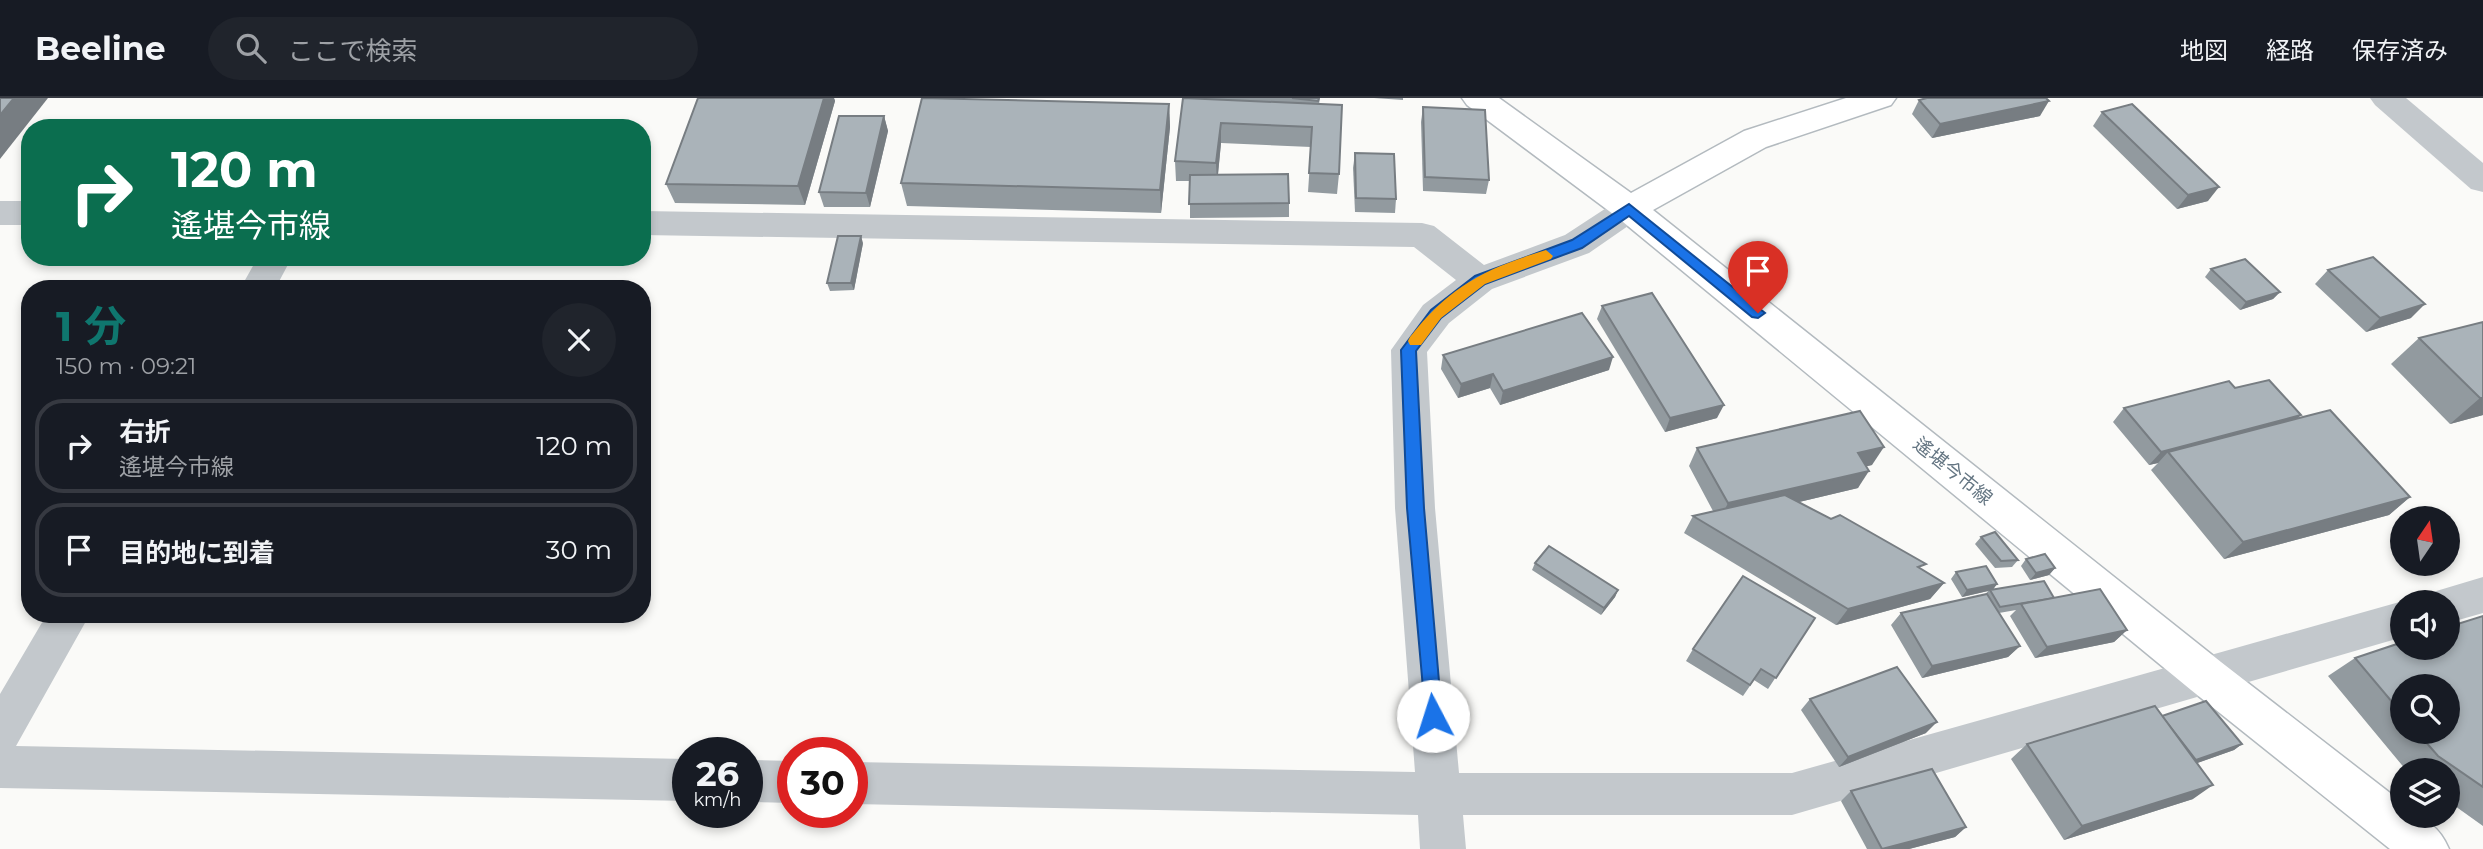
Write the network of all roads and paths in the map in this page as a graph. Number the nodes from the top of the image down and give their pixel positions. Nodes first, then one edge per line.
1 (1478, 98) edge
2 (1880, 98) edge
3 (2386, 98) edge
4 (2483, 181) edge
5 (1629, 209) junction
6 (0, 213) edge
7 (21, 213) edge
8 (651, 223) edge
9 (1480, 280) junction
10 (2483, 595) edge
11 (2460, 602) edge
12 (64, 623) edge
13 (2390, 623) edge
14 (2206, 676) junction
15 (0, 734) edge
16 (0, 767) edge
17 (672, 780) edge
18 (868, 783) edge
19 (1439, 794) junction
20 (1443, 849) edge
21 (2426, 849) edge

1 - 5 main road, 遙堪今市線
2 - 5 main road
3 - 4 street
5 - 9 street
5 - 14 main road, 遙堪今市線
6 - 7 street
8 - 9 street
9 - 19 street
10 - 11 street
12 - 15 street
13 - 14 street
14 - 19 street
14 - 21 main road, 遙堪今市線
16 - 17 street
18 - 19 street
19 - 20 street

